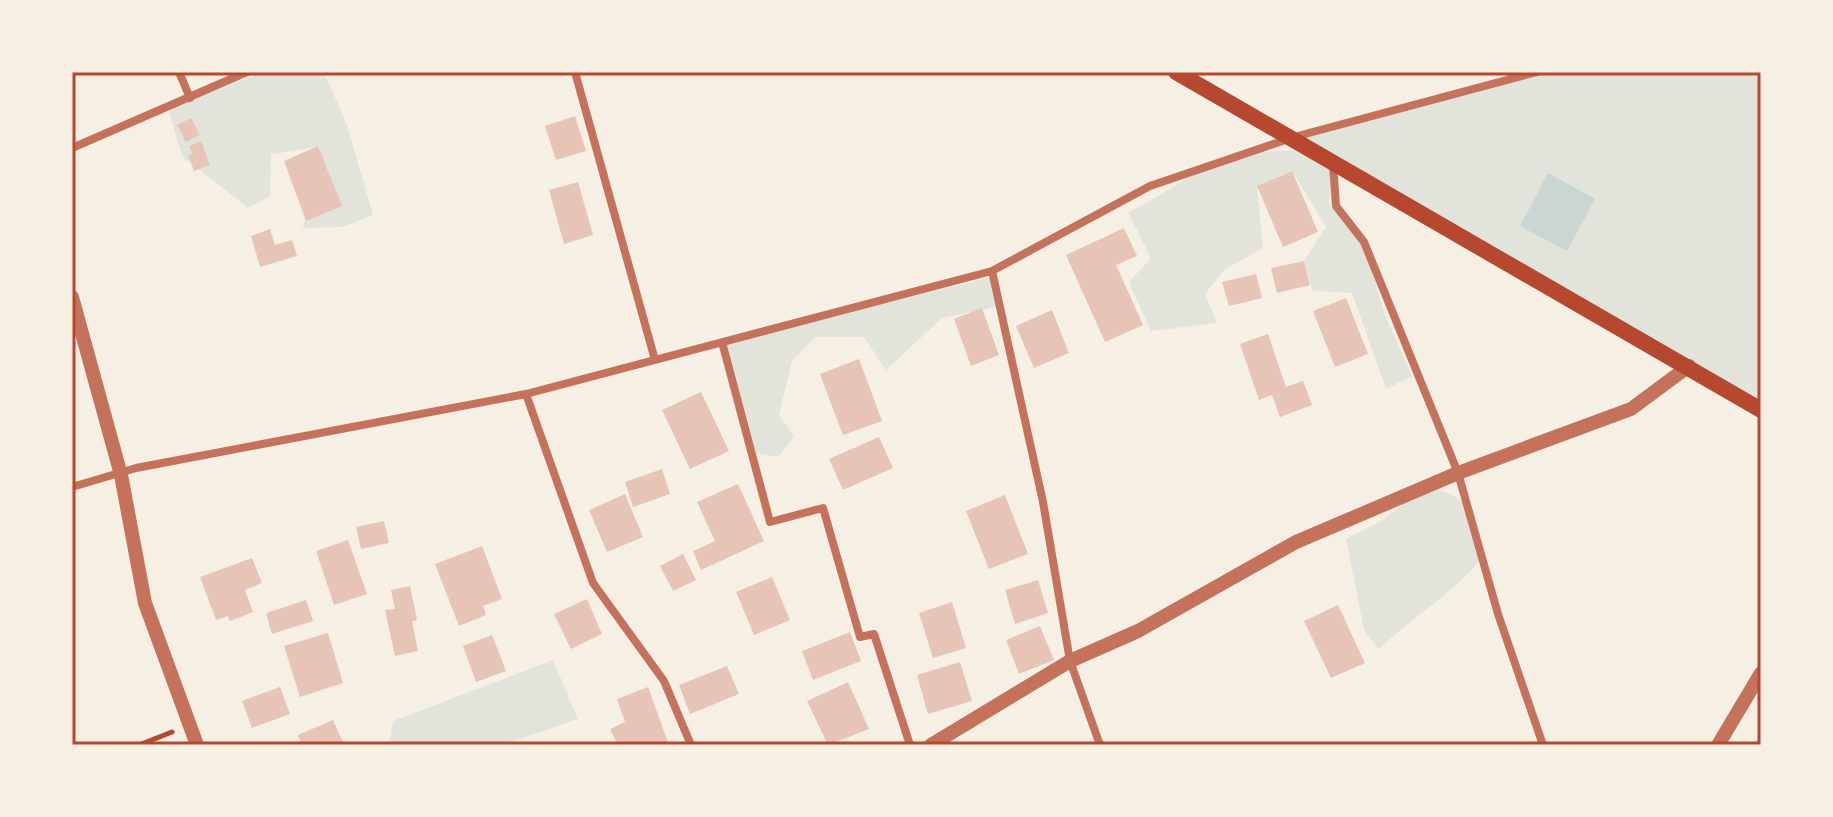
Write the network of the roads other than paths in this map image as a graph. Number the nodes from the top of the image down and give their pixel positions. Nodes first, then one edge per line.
1 (179, 72) edge
2 (247, 72) edge
3 (575, 72) edge
4 (1176, 72) edge
5 (1537, 72) edge
6 (190, 98) junction
7 (1294, 137) junction
8 (72, 148) edge
9 (1333, 164) junction
10 (992, 271) junction
11 (72, 297) edge
12 (722, 342) junction
13 (655, 360) junction
14 (1689, 366) junction
15 (526, 394) junction
16 (1761, 410) edge
17 (1458, 473) junction
18 (121, 475) junction
19 (72, 487) edge
20 (1070, 661) junction
21 (1761, 673) edge
22 (197, 745) edge
23 (691, 745) edge
24 (910, 745) edge
25 (931, 745) edge
26 (1100, 745) edge
27 (1543, 745) edge
28 (1718, 745) edge

1 - 6 street
2 - 6 street
3 - 13 street
4 - 7 main road
5 - 7 street
6 - 8 street
7 - 9 main road
7 - 10 street
9 - 14 main road
9 - 17 street
10 - 12 street
10 - 20 street
11 - 18 street
12 - 13 street
12 - 24 street
13 - 15 street
14 - 16 main road
14 - 17 street
15 - 18 street
15 - 23 street
17 - 20 street
17 - 27 street
18 - 19 street
18 - 22 street
20 - 25 street
20 - 26 street
21 - 28 street

